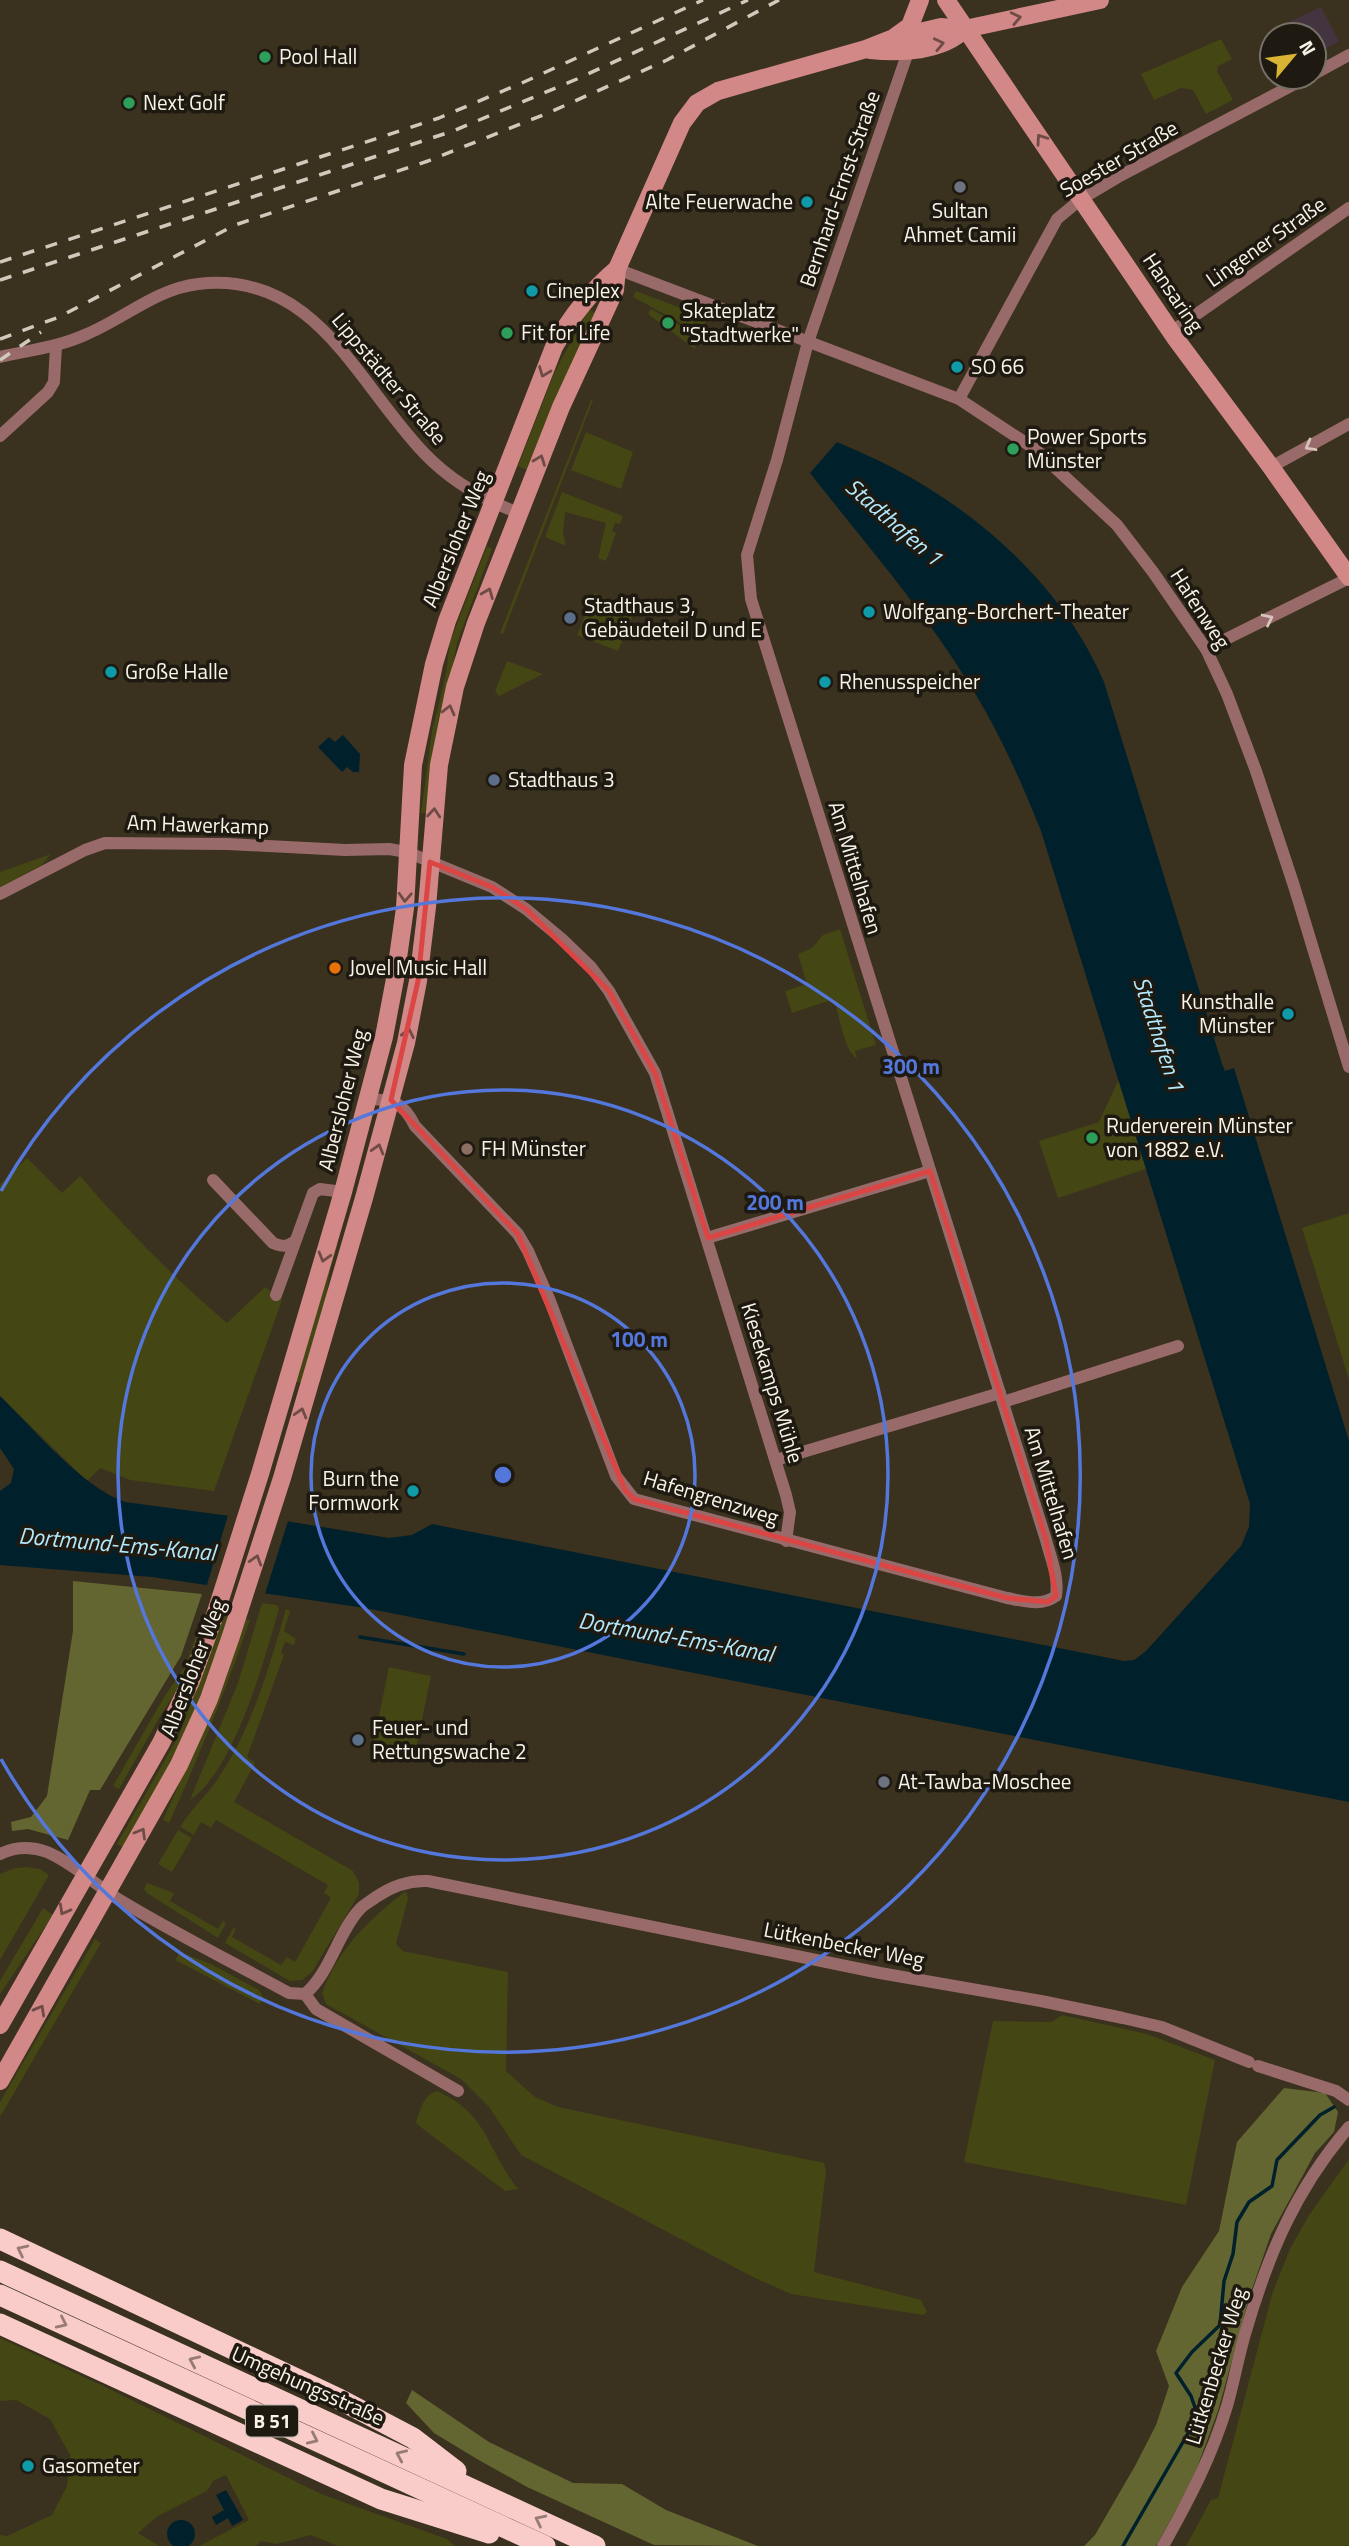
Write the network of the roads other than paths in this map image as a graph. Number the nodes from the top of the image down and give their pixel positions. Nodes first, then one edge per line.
1 (920, 0) edge
2 (946, 0) edge
3 (1100, 0) edge
4 (965, 29) junction
5 (894, 38) junction
6 (909, 49) junction
7 (866, 50) junction
8 (1349, 55) edge
9 (1328, 66) edge
10 (1281, 91) edge
11 (1081, 199) junction
12 (1349, 208) edge
13 (617, 269) junction
14 (1171, 332) junction
15 (808, 342) junction
16 (56, 346) junction
17 (0, 357) edge
18 (959, 399) junction
19 (1349, 424) edge
20 (0, 436) edge
21 (1271, 467) junction
22 (495, 504) junction
23 (519, 513) junction
24 (1349, 577) edge
25 (1206, 649) junction
26 (407, 852) junction
27 (430, 862) junction
28 (0, 894) edge
29 (1349, 1067) edge
30 (369, 1099) junction
31 (391, 1100) junction
32 (930, 1171) junction
33 (213, 1180) dead end
34 (343, 1192) junction
35 (364, 1199) junction
36 (708, 1238) junction
37 (295, 1241) junction
38 (276, 1295) dead end
39 (1178, 1346) dead end
40 (1002, 1398) junction
41 (776, 1460) junction
42 (786, 1541) junction
43 (1056, 1596) joint
44 (0, 1854) edge
45 (84, 1874) junction
46 (106, 1892) junction
47 (305, 1994) junction
48 (0, 2025) edge
49 (0, 2081) edge
50 (457, 2091) dead end
51 (1349, 2100) edge
52 (1349, 2127) edge
53 (0, 2239) edge
54 (0, 2271) edge
55 (0, 2295) edge
56 (0, 2324) edge
57 (485, 2494) junction
58 (531, 2546) edge
59 (545, 2546) edge
60 (595, 2546) edge
61 (1163, 2546) edge

1 - 5 main road
2 - 4 main road, Hansaring
4 -> 3 main road
4 - 5 main road, Albersloher Weg
6 -> 4 main road, Albersloher Weg
11 -> 4 main road, Hansaring
5 - 7 main road, Albersloher Weg
6 - 7 main road, Albersloher Weg
6 - 15 street, Bernhard-Ernst-Straße
7 - 13 main road, Albersloher Weg
8 - 9 street
10 - 11 street, Soester Straße
11 - 14 main road, Hansaring
11 - 18 street, Soester Straße
12 - 14 street, Lingener Straße
13 - 15 street, Hafenweg
13 -> 22 main road, Albersloher Weg
23 -> 13 main road, Albersloher Weg
14 - 21 main road, Hansaring
15 - 18 street, Hafenweg
15 - 32 street, Am Mittelhafen
16 - 17 street, Lippstädter Straße
16 - 20 street
16 - 22 street, Lippstädter Straße
18 - 25 street, Hafenweg
19 -> 21 street
21 - 24 main road, Hansaring
22 - 23 street, Lippstädter Straße
22 - 26 main road, Albersloher Weg
27 -> 23 main road, Albersloher Weg
25 -> 24 street
25 - 29 street, Hafenweg
26 - 27 street
26 - 28 street, Am Hawerkamp
26 -> 30 main road, Albersloher Weg
31 -> 27 main road, Albersloher Weg
27 - 36 street, Kiesekamps Mühle
30 - 31 street
30 - 34 main road, Albersloher Weg
35 -> 31 main road, Albersloher Weg
31 - 42 street, Hafengrenzweg
32 - 36 street
32 - 40 street, Am Mittelhafen
33 - 37 street
34 - 35 main road, Albersloher Weg
34 - 37 street, Albersloher Weg
34 -> 45 main road, Albersloher Weg
46 -> 35 main road, Albersloher Weg
36 - 41 street, Kiesekamps Mühle
37 - 38 street, Albersloher Weg
39 - 40 street
40 - 41 street
40 - 43 street, Am Mittelhafen
41 - 42 street, Kiesekamps Mühle
42 - 43 street, Hafengrenzweg
44 - 45 street
45 - 46 street
45 -> 48 main road, Albersloher Weg
46 - 47 street
49 -> 46 main road, Albersloher Weg
47 - 50 street
47 - 51 street, Lütkenbecker Weg
52 - 61 street, Lütkenbecker Weg
57 -> 53 highway, B 51
57 -> 54 highway, Umgehungsstraße / B 51
55 -> 59 highway, B 51
56 - 58 highway, B 51
60 -> 57 highway, Umgehungsstraße / B 51

